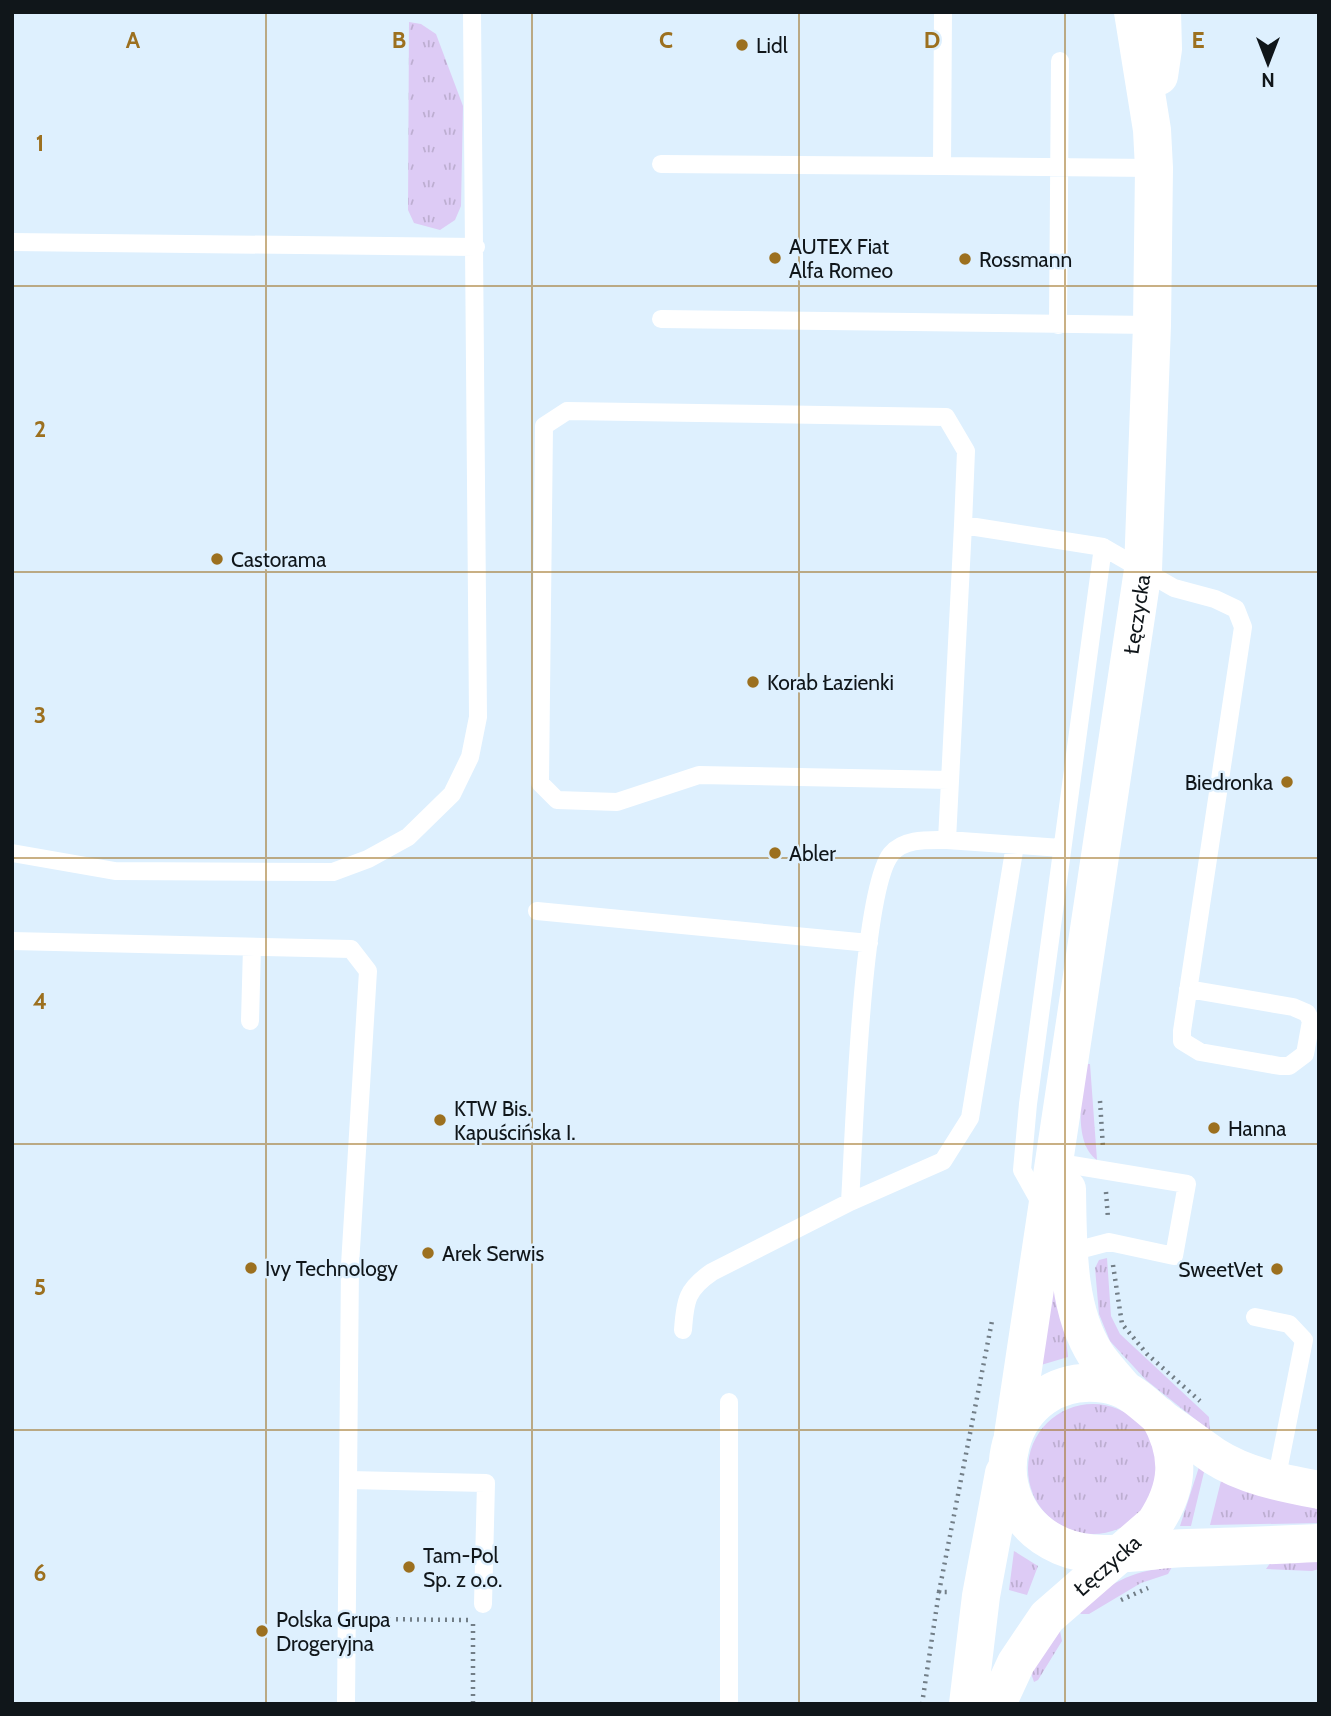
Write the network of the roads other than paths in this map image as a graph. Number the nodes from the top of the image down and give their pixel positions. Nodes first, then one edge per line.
1 (472, 12) edge
2 (943, 12) edge
3 (1133, 12) edge
4 (1162, 12) edge
5 (1060, 61) dead end
6 (1152, 130) junction
7 (661, 164) dead end
8 (942, 166) junction
9 (1060, 167) junction
10 (1154, 168) junction
11 (12, 242) edge
12 (476, 247) junction
13 (661, 319) dead end
14 (1058, 325) junction
15 (1152, 325) junction
16 (963, 525) junction
17 (1103, 547) junction
18 (1143, 570) junction
19 (950, 780) junction
20 (947, 840) junction
21 (1015, 845) junction
22 (1061, 848) junction
23 (12, 853) edge
24 (537, 912) dead end
25 (12, 941) edge
26 (869, 943) junction
27 (252, 947) junction
28 (1188, 989) junction
29 (250, 1021) dead end
30 (1082, 1091) junction
31 (1066, 1164) junction
32 (850, 1202) junction
33 (1047, 1213) junction
34 (1071, 1252) junction
35 (1255, 1317) dead end
36 (683, 1330) dead end
37 (1124, 1389) junction
38 (729, 1402) dead end
39 (1159, 1416) junction
40 (1009, 1448) junction
41 (348, 1480) junction
42 (1276, 1481) junction
43 (1319, 1490) edge
44 (1319, 1543) edge
45 (1123, 1552) junction
46 (483, 1604) dead end
47 (346, 1704) edge
48 (729, 1704) edge
49 (968, 1704) edge
50 (997, 1704) edge

1 - 12 lane
2 - 8 lane
3 - 6 street, Łęczycka
4 - 6 street, Łęczycka
5 - 9 lane
6 - 10 street, Łęczycka
7 - 8 lane
8 - 9 lane
9 - 10 lane
9 - 14 lane
10 - 15 street, Łęczycka
11 - 12 lane
12 - 23 lane
13 - 14 lane
14 - 15 lane
15 - 18 street, Łęczycka
16 - 17 lane
16 - 19 lane
16 - 19 lane
17 - 18 lane
17 - 22 lane
18 - 28 lane
18 - 30 street, Łęczycka
19 - 20 lane
20 - 21 lane
20 - 26 lane
21 - 22 lane
21 - 32 lane
22 - 33 lane
24 - 26 lane
25 - 27 lane
26 - 32 lane
27 - 29 lane
27 - 41 lane
28 - 28 lane
30 - 31 street, Łęczycka
30 - 33 street, Łęczycka
31 - 34 street, Łęczycka
31 - 34 lane
32 - 36 lane
33 - 40 street, Łęczycka
34 - 37 street, Łęczycka
35 - 42 lane
37 - 39 street
37 - 40 street
38 - 48 lane
39 - 42 street
39 - 45 street, Łęczycka
40 - 45 street
40 - 49 street, Łęczycka
41 - 46 lane
41 - 47 lane
42 - 43 street
44 - 45 street
45 - 50 street, Łęczycka

